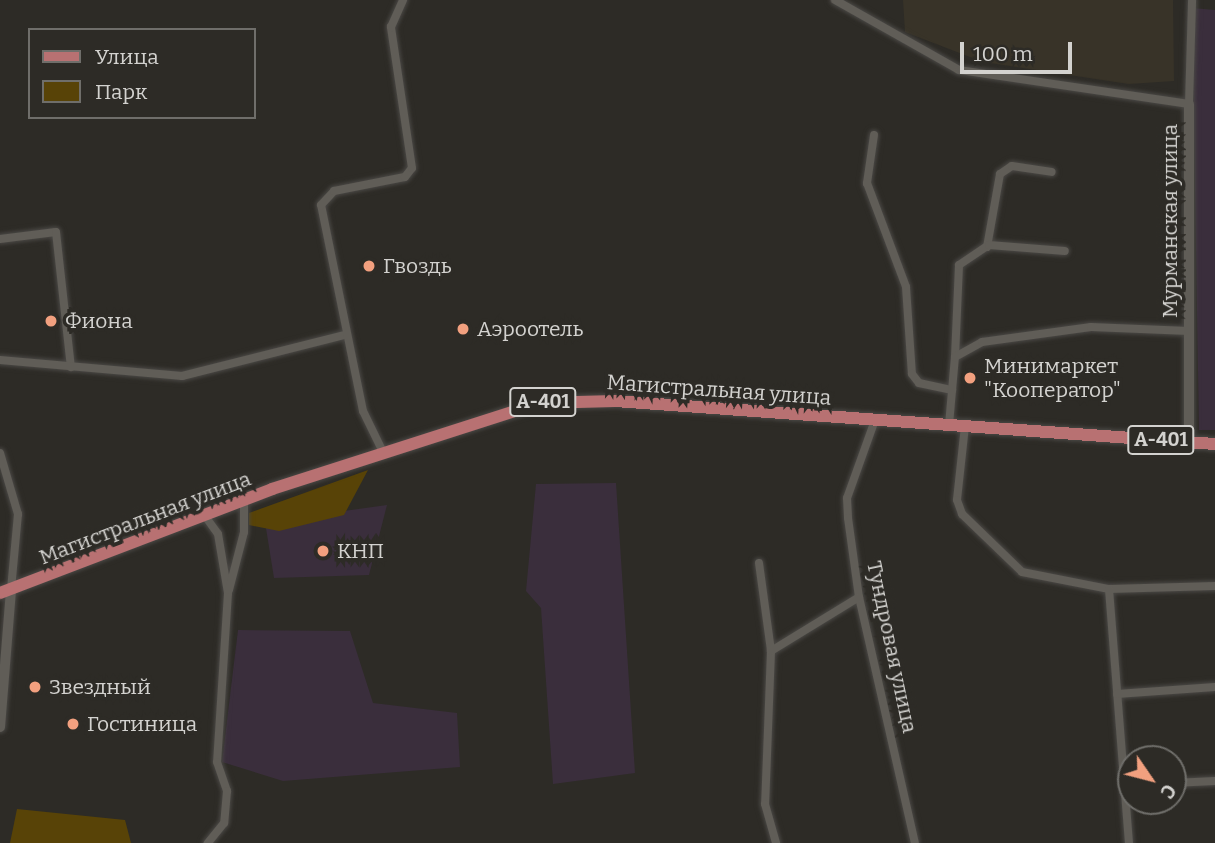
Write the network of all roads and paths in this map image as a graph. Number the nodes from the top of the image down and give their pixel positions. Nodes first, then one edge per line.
1 (404, 0) edge
2 (835, 0) edge
3 (1192, 0) edge
4 (1189, 104) junction
5 (874, 135) dead end
6 (1052, 172) dead end
7 (0, 239) edge
8 (987, 247) junction
9 (1065, 251) dead end
10 (1189, 331) junction
11 (344, 335) junction
12 (954, 357) junction
13 (0, 360) edge
14 (71, 367) junction
15 (952, 390) junction
16 (875, 420) junction
17 (949, 425) junction
18 (965, 426) junction
19 (1189, 442) junction
20 (1215, 444) edge
21 (382, 450) junction
22 (0, 453) edge
23 (244, 500) junction
24 (205, 516) junction
25 (759, 563) dead end
26 (1215, 586) edge
27 (1109, 589) junction
28 (6, 592) edge
29 (228, 593) junction
30 (859, 597) junction
31 (771, 651) junction
32 (1215, 687) edge
33 (1117, 694) junction
34 (0, 727) edge
35 (1123, 745) edge
36 (1215, 781) edge
37 (1187, 782) edge
38 (1129, 815) edge
39 (208, 843) edge
40 (776, 843) edge
41 (915, 843) edge
42 (1129, 843) edge

1 - 11 street
2 - 4 street
3 - 4 street, Мурманская улица
4 - 10 street, Мурманская улица
5 - 15 street
6 - 8 street
7 - 14 street
8 - 9 street
8 - 12 street
10 - 12 street
10 - 19 street, Мурманская улица
11 - 14 street
11 - 21 street
12 - 15 street
13 - 14 street
15 - 17 street
16 - 17 main road, Магистральная улица / А-401
16 - 21 main road, Магистральная улица / А-401
16 - 30 street, Тундровая улица
17 - 18 main road, Магистральная улица / А-401
18 - 19 main road, Магистральная улица / А-401
18 - 27 street
19 - 20 main road, Магистральная улица / А-401
21 - 23 main road, Магистральная улица / А-401
22 - 28 street
23 - 24 main road, Магистральная улица / А-401
23 - 29 street
24 - 28 main road, Магистральная улица / А-401
24 - 29 street
25 - 31 street
26 - 27 street
27 - 33 street
28 - 34 street
29 - 39 street
30 - 31 street
30 - 41 street, Тундровая улица
31 - 40 street
32 - 33 street
33 - 35 street
36 - 37 street
38 - 42 street

